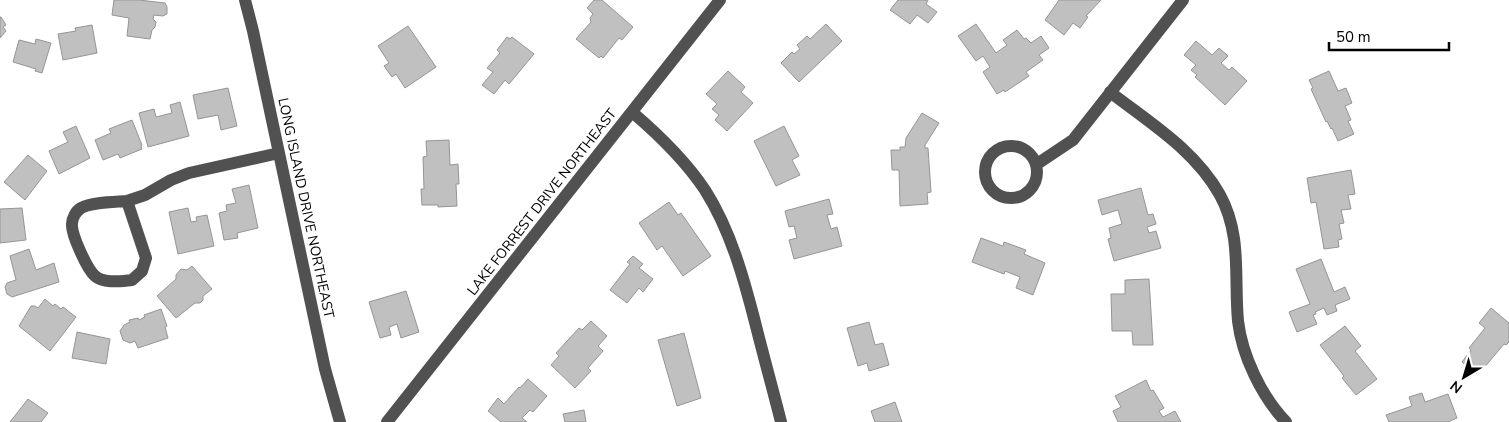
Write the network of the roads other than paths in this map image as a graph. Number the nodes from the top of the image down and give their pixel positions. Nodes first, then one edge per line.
1 (246, 0) edge
2 (720, 0) edge
3 (1183, 0) edge
4 (1110, 92) junction
5 (632, 112) junction
6 (279, 153) junction
7 (1037, 164) junction
8 (127, 201) junction
9 (340, 422) edge
10 (387, 422) edge
11 (781, 422) edge
12 (1286, 422) edge

1 - 6 street, LONG ISLAND DRIVE NORTHEAST
2 - 5 street, LAKE FORREST DRIVE NORTHEAST
3 - 4 street
4 - 7 street
4 - 12 street
5 - 10 street, LAKE FORREST DRIVE NORTHEAST
5 - 11 street
6 - 8 street
6 - 9 street, LONG ISLAND DRIVE NORTHEAST
7 - 7 street
8 - 8 street

